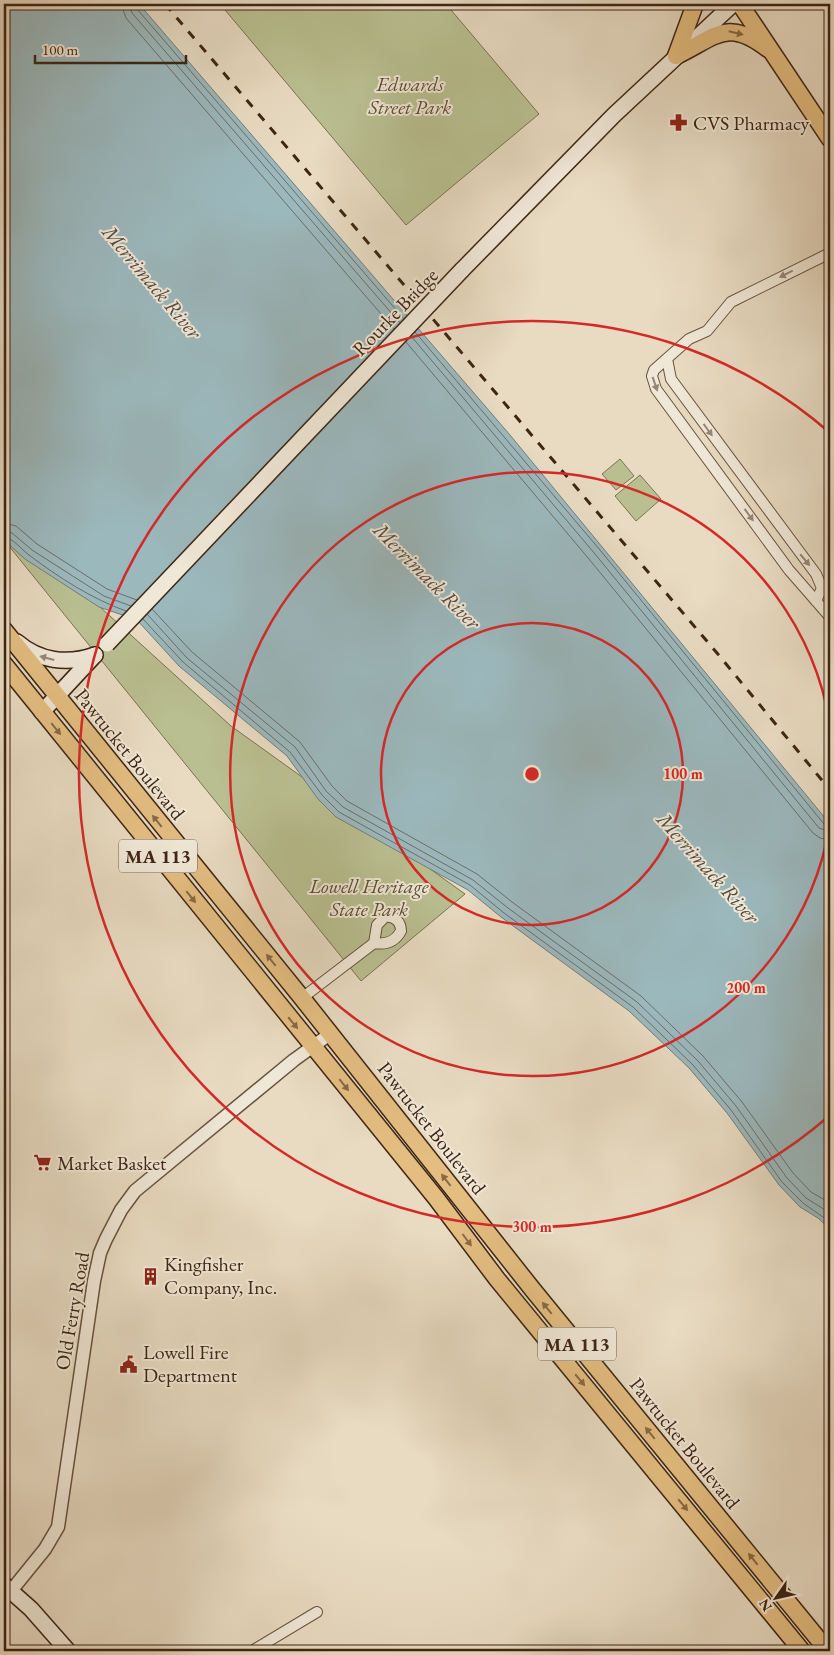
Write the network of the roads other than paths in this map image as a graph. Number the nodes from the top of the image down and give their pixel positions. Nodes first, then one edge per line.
1 (695, 4) edge
2 (733, 4) edge
3 (740, 4) edge
4 (676, 56) junction
5 (776, 56) junction
6 (830, 139) edge
7 (830, 254) edge
8 (667, 359) junction
9 (816, 601) junction
10 (830, 617) edge
11 (4, 629) edge
12 (95, 655) junction
13 (4, 664) edge
14 (56, 696) junction
15 (42, 712) junction
16 (374, 943) dead end
17 (302, 998) junction
18 (330, 1034) junction
19 (313, 1047) junction
20 (7, 1588) edge
21 (317, 1612) dead end
22 (68, 1651) edge
23 (252, 1651) edge
24 (802, 1651) edge
25 (828, 1651) edge

1 - 4 main road
2 - 4 main road, Rourke Bridge
3 - 5 main road
4 -> 5 main road
4 - 12 main road, Rourke Bridge, bridge
5 - 6 main road
7 -> 8 street
8 -> 9 street
8 -> 9 street
9 - 10 street
12 -> 11 main road, Rourke Bridge
11 - 14 main road, Pawtucket Boulevard / MA 113
12 - 14 main road, Rourke Bridge
13 - 15 main road, Pawtucket Boulevard / MA 113
14 - 15 main road, Rourke Bridge
17 -> 14 main road, Pawtucket Boulevard / MA 113
15 -> 19 main road, Pawtucket Boulevard / MA 113
16 - 17 street
17 - 18 main road, Pawtucket Boulevard / MA 113
18 - 19 street, Old Ferry Road
25 -> 18 main road, Pawtucket Boulevard / MA 113
19 - 20 street, Old Ferry Road
19 -> 24 main road, Pawtucket Boulevard / MA 113
20 - 22 main road
21 - 23 street

